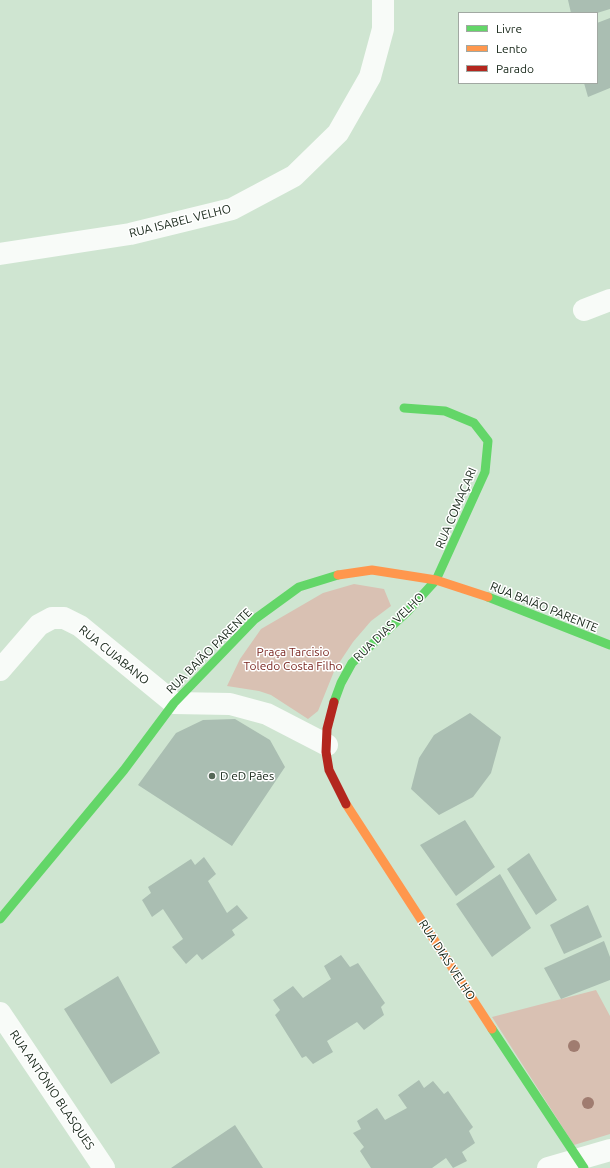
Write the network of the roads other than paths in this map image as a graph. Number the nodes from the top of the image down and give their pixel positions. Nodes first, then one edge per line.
1 (383, 0) edge
2 (0, 254) edge
3 (610, 300) edge
4 (584, 310) dead end
5 (404, 408) dead end
6 (436, 580) junction
7 (610, 646) edge
8 (0, 670) edge
9 (174, 703) junction
10 (327, 745) junction
11 (0, 919) edge
12 (0, 1013) edge
13 (610, 1150) edge
14 (581, 1164) edge
15 (104, 1168) edge
16 (548, 1168) edge

1 - 2 street, RUA ISABEL VELHO
3 - 4 street
5 - 6 street, RUA COMAÇARI
6 - 7 street, RUA BAIÃO PARENTE
6 - 9 street, RUA BAIÃO PARENTE
6 - 10 street, RUA DIAS VELHO
8 - 9 street, RUA CUIABANO
9 - 10 street
9 - 11 street, RUA BAIÃO PARENTE
10 - 14 street, RUA DIAS VELHO
12 - 15 street, RUA ANTÔNIO BLASQUES
13 - 14 street
14 - 16 street

